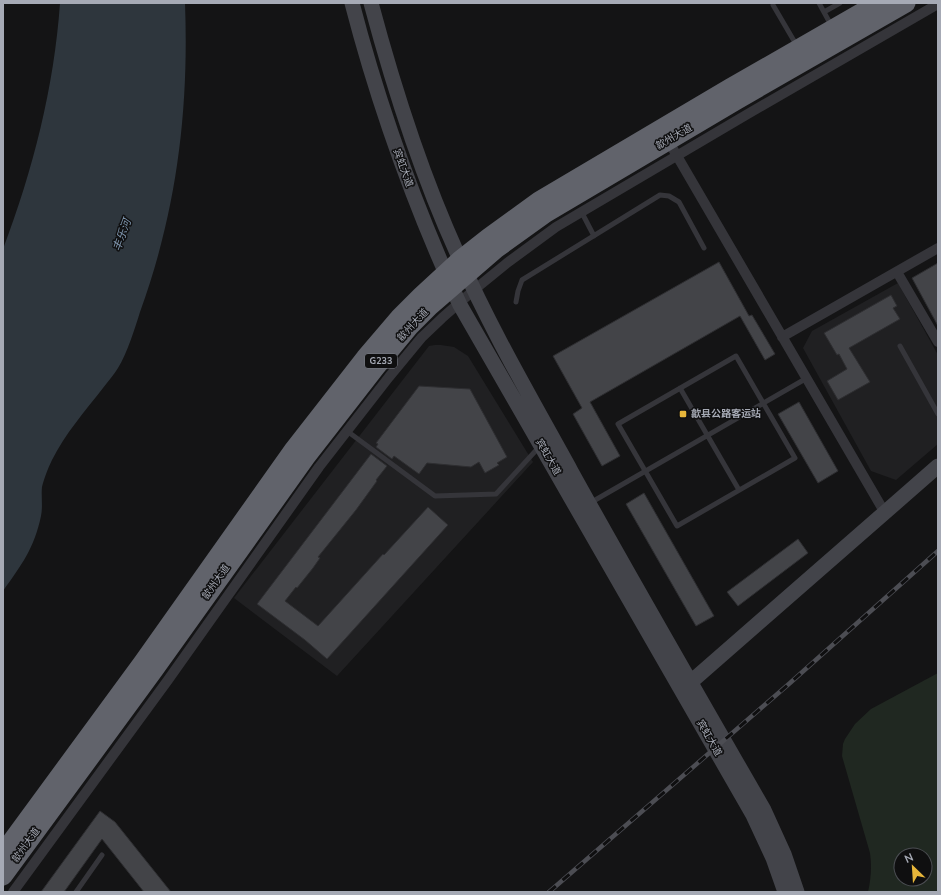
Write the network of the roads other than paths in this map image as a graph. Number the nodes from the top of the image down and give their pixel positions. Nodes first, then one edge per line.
1 (352, 3) edge
2 (371, 3) edge
3 (819, 3) edge
4 (840, 3) edge
5 (878, 3) edge
6 (906, 3) edge
7 (938, 4) edge
8 (773, 5) dead end
9 (824, 12) junction
10 (833, 29) junction
11 (798, 49) junction
12 (672, 148) junction
13 (582, 211) junction
14 (594, 236) junction
15 (704, 248) dead end
16 (938, 248) edge
17 (897, 272) junction
18 (467, 275) junction
19 (452, 287) junction
20 (516, 302) dead end
21 (782, 337) junction
22 (938, 342) edge
23 (900, 346) dead end
24 (806, 378) junction
25 (680, 388) junction
26 (763, 404) junction
27 (938, 414) edge
28 (347, 431) junction
29 (708, 436) junction
30 (541, 445) junction
31 (938, 466) edge
32 (646, 472) junction
33 (739, 490) junction
34 (590, 504) junction
35 (885, 513) junction
36 (686, 686) junction
37 (3, 854) edge
38 (102, 855) dead end
39 (3, 876) edge
40 (13, 892) edge
41 (76, 892) edge
42 (785, 892) edge
43 (797, 892) edge

1 - 19 main road, 宾虹大道
2 - 18 main road, 宾虹大道
3 - 9 lane
4 - 9 lane
5 - 10 highway, 歙州大道 / G233
6 - 12 highway, 歙州大道 / G233
7 - 12 street
8 - 11 lane
9 - 10 lane
10 - 11 highway, 歙州大道 / G233
11 - 18 highway, 歙州大道 / G233
12 - 13 street
12 - 18 highway, 歙州大道 / G233
12 - 21 street
13 - 14 lane
13 - 18 street
14 - 15 lane
14 - 20 lane
16 - 17 street
17 - 21 street
17 - 22 street
18 - 19 highway, 歙州大道 / G233
18 - 34 main road, 宾虹大道
19 - 28 street
19 - 30 main road, 宾虹大道
19 - 37 highway, 歙州大道 / G233
19 - 39 highway, 歙州大道 / G233
21 - 24 street
23 - 27 lane
24 - 26 lane
24 - 35 street
25 - 26 lane
25 - 29 lane
25 - 32 lane
26 - 29 lane
26 - 33 lane
28 - 30 lane
28 - 40 street
29 - 32 lane
29 - 33 lane
30 - 36 main road, 宾虹大道
31 - 35 main road
32 - 33 lane
32 - 34 lane
34 - 36 main road, 宾虹大道
35 - 36 main road
36 - 42 main road, 宾虹大道
36 - 43 main road, 宾虹大道
38 - 41 lane

